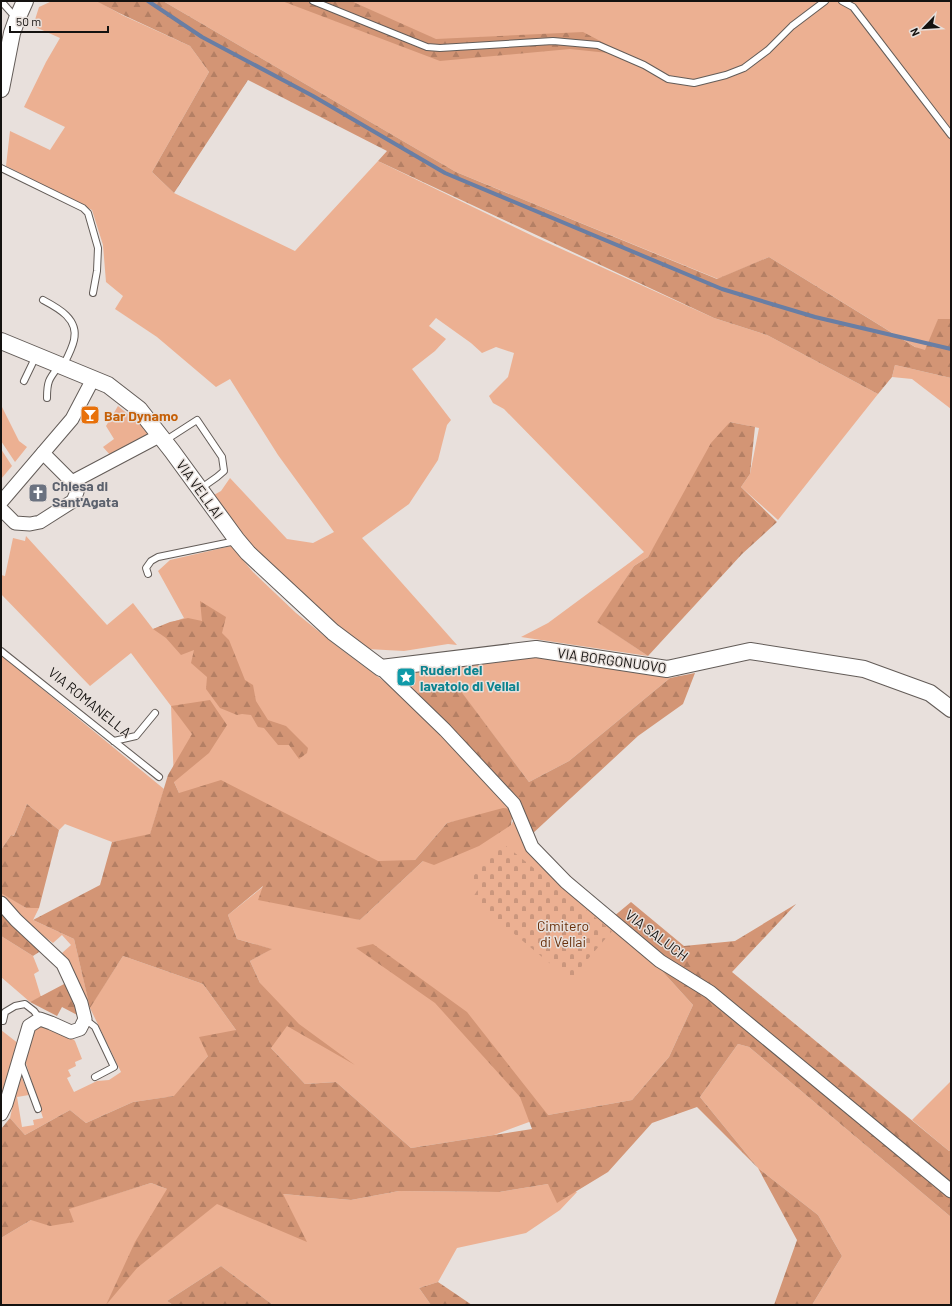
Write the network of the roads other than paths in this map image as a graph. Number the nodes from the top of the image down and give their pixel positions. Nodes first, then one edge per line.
1 (1, 1) edge
2 (25, 1) edge
3 (313, 1) edge
4 (825, 1) edge
5 (842, 1) edge
6 (17, 19) junction
7 (1, 90) edge
8 (951, 135) edge
9 (1, 168) edge
10 (93, 292) dead end
11 (43, 300) dead end
12 (1, 341) edge
13 (36, 355) junction
14 (61, 365) junction
15 (93, 378) junction
16 (24, 382) dead end
17 (47, 398) dead end
18 (162, 438) junction
19 (42, 453) junction
20 (72, 482) junction
21 (200, 489) junction
22 (1, 502) edge
23 (1, 510) edge
24 (237, 540) junction
25 (148, 574) dead end
26 (1, 651) edge
27 (381, 668) junction
28 (951, 709) edge
29 (155, 713) dead end
30 (114, 741) junction
31 (159, 777) dead end
32 (1, 903) edge
33 (40, 1019) junction
34 (85, 1019) junction
35 (3, 1021) dead end
36 (19, 1060) junction
37 (95, 1077) dead end
38 (38, 1110) dead end
39 (1, 1114) edge
40 (951, 1191) edge

1 - 6 lane
2 - 6 street
3 - 4 lane
5 - 8 lane
6 - 7 street
9 - 10 lane
11 - 14 lane
12 - 13 street, VIA VELLAI
13 - 14 street, VIA VELLAI
13 - 16 lane
14 - 15 street, VIA VELLAI
14 - 17 lane
15 - 18 street, VIA VELLAI
15 - 19 street
18 - 20 street
18 - 21 street, VIA VELLAI
18 - 21 lane
19 - 20 street
19 - 22 street
20 - 23 street
21 - 24 street, VIA VELLAI
24 - 25 lane
24 - 27 street, VIA VELLAI
26 - 30 lane, VIA ROMANELLA
27 - 28 street, VIA BORGONUOVO
27 - 40 street, VIA SALUCH
29 - 30 lane
30 - 31 lane, VIA ROMANELLA
32 - 34 street
33 - 34 street
33 - 35 lane
33 - 36 street
34 - 37 lane
36 - 38 lane
36 - 39 street

